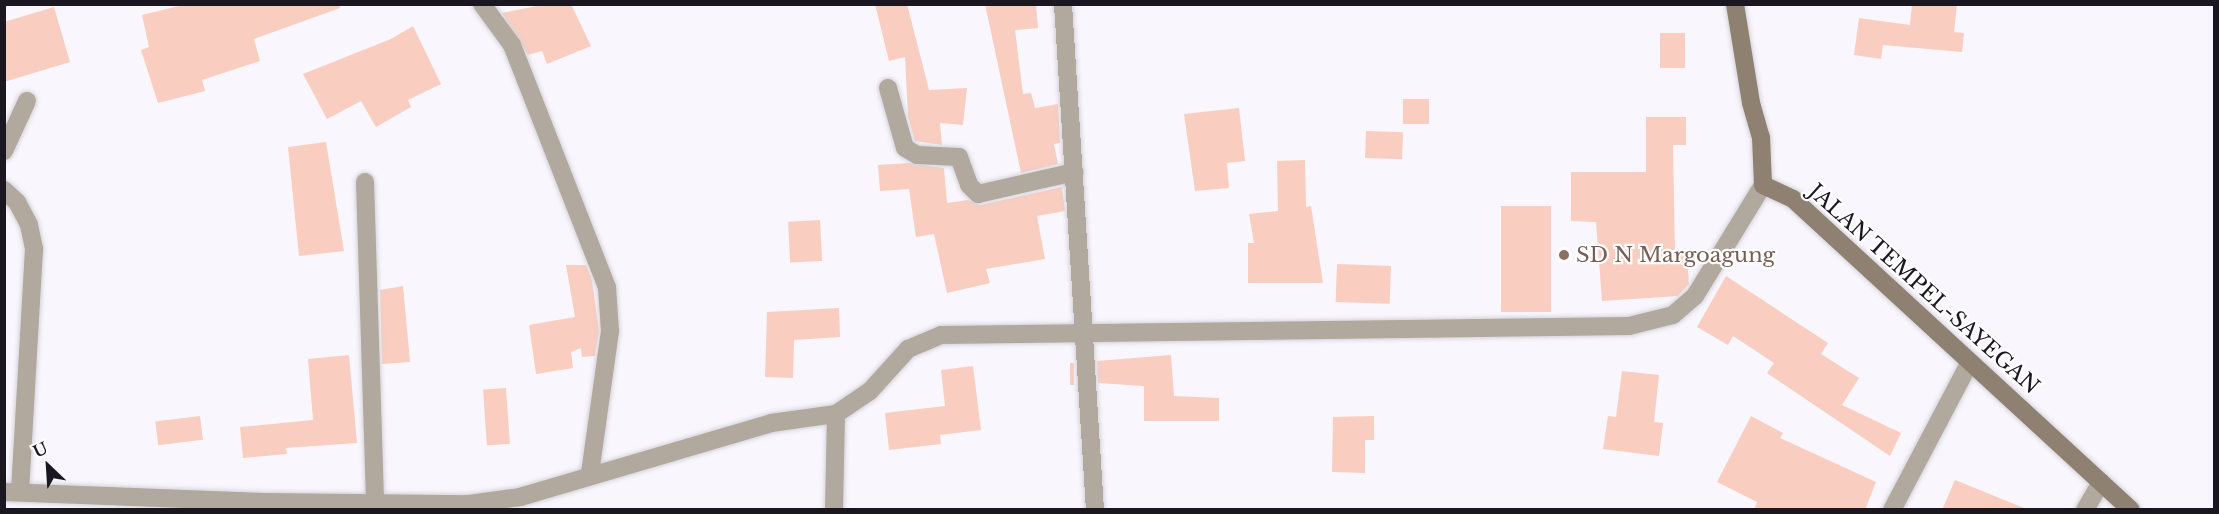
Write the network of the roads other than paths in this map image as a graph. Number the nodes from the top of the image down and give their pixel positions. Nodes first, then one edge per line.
1 (482, 4) edge
2 (1063, 4) edge
3 (1735, 4) edge
4 (888, 88) dead end
5 (27, 100) dead end
6 (4, 151) edge
7 (1075, 172) junction
8 (365, 182) dead end
9 (1762, 185) junction
10 (4, 190) edge
11 (1086, 332) junction
12 (1970, 362) junction
13 (836, 414) junction
14 (590, 474) junction
15 (2101, 483) junction
16 (12, 492) edge
17 (375, 504) junction
18 (469, 507) edge
19 (834, 510) edge
20 (1095, 510) edge
21 (1893, 510) edge
22 (2085, 510) edge
23 (2131, 510) edge

1 - 14 street
2 - 7 street
3 - 9 main road
4 - 7 street
5 - 6 street
7 - 11 street
8 - 17 street
9 - 11 street
9 - 12 main road, JALAN TEMPEL-SAYEGAN
10 - 16 street
11 - 13 street
11 - 20 street
12 - 15 main road, JALAN TEMPEL-SAYEGAN
12 - 21 street
13 - 14 street
13 - 19 street
14 - 18 street
15 - 22 street
15 - 23 main road, JALAN TEMPEL-SAYEGAN
16 - 17 street
17 - 18 street

